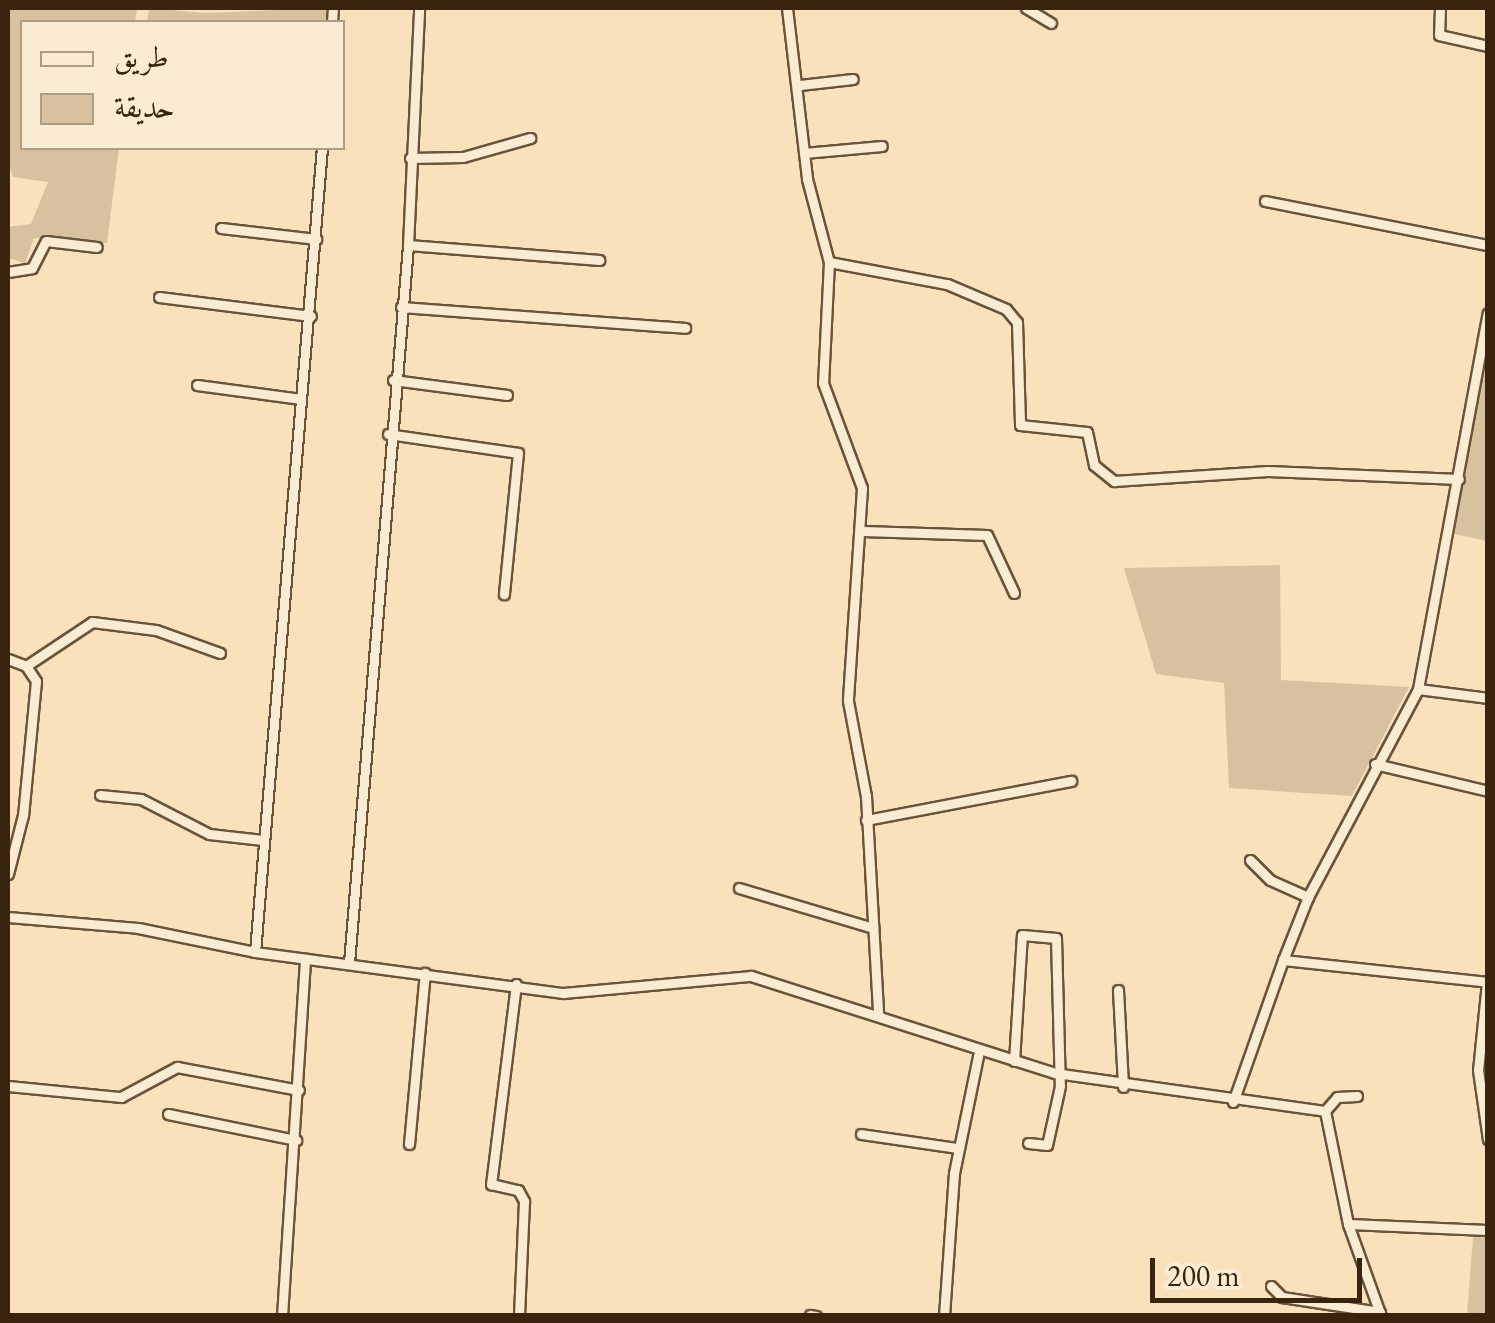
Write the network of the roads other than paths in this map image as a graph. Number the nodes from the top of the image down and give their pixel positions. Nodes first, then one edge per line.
1 (419, 8) edge
2 (786, 8) edge
3 (1026, 8) edge
4 (1440, 8) edge
5 (1052, 23) dead end
6 (1488, 46) edge
7 (853, 78) dead end
8 (800, 85) junction
9 (530, 138) dead end
10 (882, 146) dead end
11 (322, 150) edge
12 (804, 154) junction
13 (410, 158) junction
14 (1264, 202) dead end
15 (221, 228) dead end
16 (316, 239) junction
17 (408, 245) junction
18 (1488, 246) edge
19 (97, 247) dead end
20 (600, 260) dead end
21 (829, 262) junction
22 (8, 272) edge
23 (159, 297) dead end
24 (401, 307) junction
25 (1488, 313) edge
26 (311, 316) junction
27 (685, 328) dead end
28 (394, 380) junction
29 (198, 385) dead end
30 (507, 395) dead end
31 (301, 399) junction
32 (388, 434) junction
33 (1458, 479) junction
34 (863, 531) junction
35 (1014, 593) dead end
36 (504, 594) dead end
37 (220, 653) dead end
38 (8, 659) edge
39 (26, 666) junction
40 (1418, 689) junction
41 (1488, 698) edge
42 (1375, 764) junction
43 (1071, 781) dead end
44 (1488, 792) edge
45 (100, 794) dead end
46 (866, 820) junction
47 (263, 840) junction
48 (1250, 860) dead end
49 (8, 874) edge
50 (739, 888) dead end
51 (1308, 897) junction
52 (8, 917) edge
53 (873, 928) junction
54 (255, 952) junction
55 (305, 959) junction
56 (1283, 960) junction
57 (349, 963) junction
58 (425, 973) junction
59 (1487, 982) edge
60 (516, 984) junction
61 (1118, 990) dead end
62 (878, 1014) junction
63 (980, 1051) junction
64 (1014, 1061) junction
65 (1061, 1074) junction
66 (8, 1086) edge
67 (1122, 1087) junction
68 (298, 1090) junction
69 (1357, 1096) dead end
70 (1233, 1102) junction
71 (1325, 1111) junction
72 (168, 1114) dead end
73 (861, 1134) dead end
74 (1488, 1139) edge
75 (296, 1140) junction
76 (1028, 1143) dead end
77 (409, 1144) dead end
78 (957, 1148) junction
79 (1348, 1224) junction
80 (1488, 1230) edge
81 (1271, 1286) dead end
82 (1381, 1314) edge
83 (282, 1316) edge
84 (519, 1316) edge
85 (944, 1316) edge

1 - 13 street
2 - 8 street
3 - 5 street
4 - 6 street
7 - 8 street
8 - 12 street
9 - 13 street
10 - 12 street
11 - 16 street
12 - 21 street
13 - 17 street
14 - 18 street
15 - 16 street
16 - 26 street
17 - 20 street
17 - 24 street
19 - 22 street
21 - 33 street
21 - 34 street
23 - 26 street
24 - 27 street
24 - 28 street
25 - 33 street
26 - 31 street
28 - 30 street
28 - 32 street
29 - 31 street
31 - 47 street
32 - 36 street
32 - 57 street
33 - 40 street
34 - 35 street
34 - 46 street
37 - 39 street
38 - 39 street
39 - 49 street
40 - 41 street
40 - 42 street
42 - 44 street
42 - 51 street
43 - 46 street
45 - 47 street
46 - 53 street
47 - 54 street
48 - 51 street
50 - 53 street
51 - 56 street
52 - 54 street
53 - 62 street
54 - 55 street
55 - 57 street
55 - 68 street
56 - 59 street
56 - 70 street
57 - 58 street
58 - 60 street
58 - 77 street
59 - 74 street
60 - 62 street
60 - 84 street
61 - 67 street
62 - 63 street
63 - 64 street
63 - 78 street
64 - 65 street
64 - 65 street
65 - 67 street
65 - 76 street
66 - 68 street
67 - 70 street
68 - 75 street
69 - 71 street
70 - 71 street
71 - 79 street
72 - 75 street
73 - 78 street
75 - 83 street
78 - 85 street
79 - 80 street
79 - 82 street
81 - 82 street

